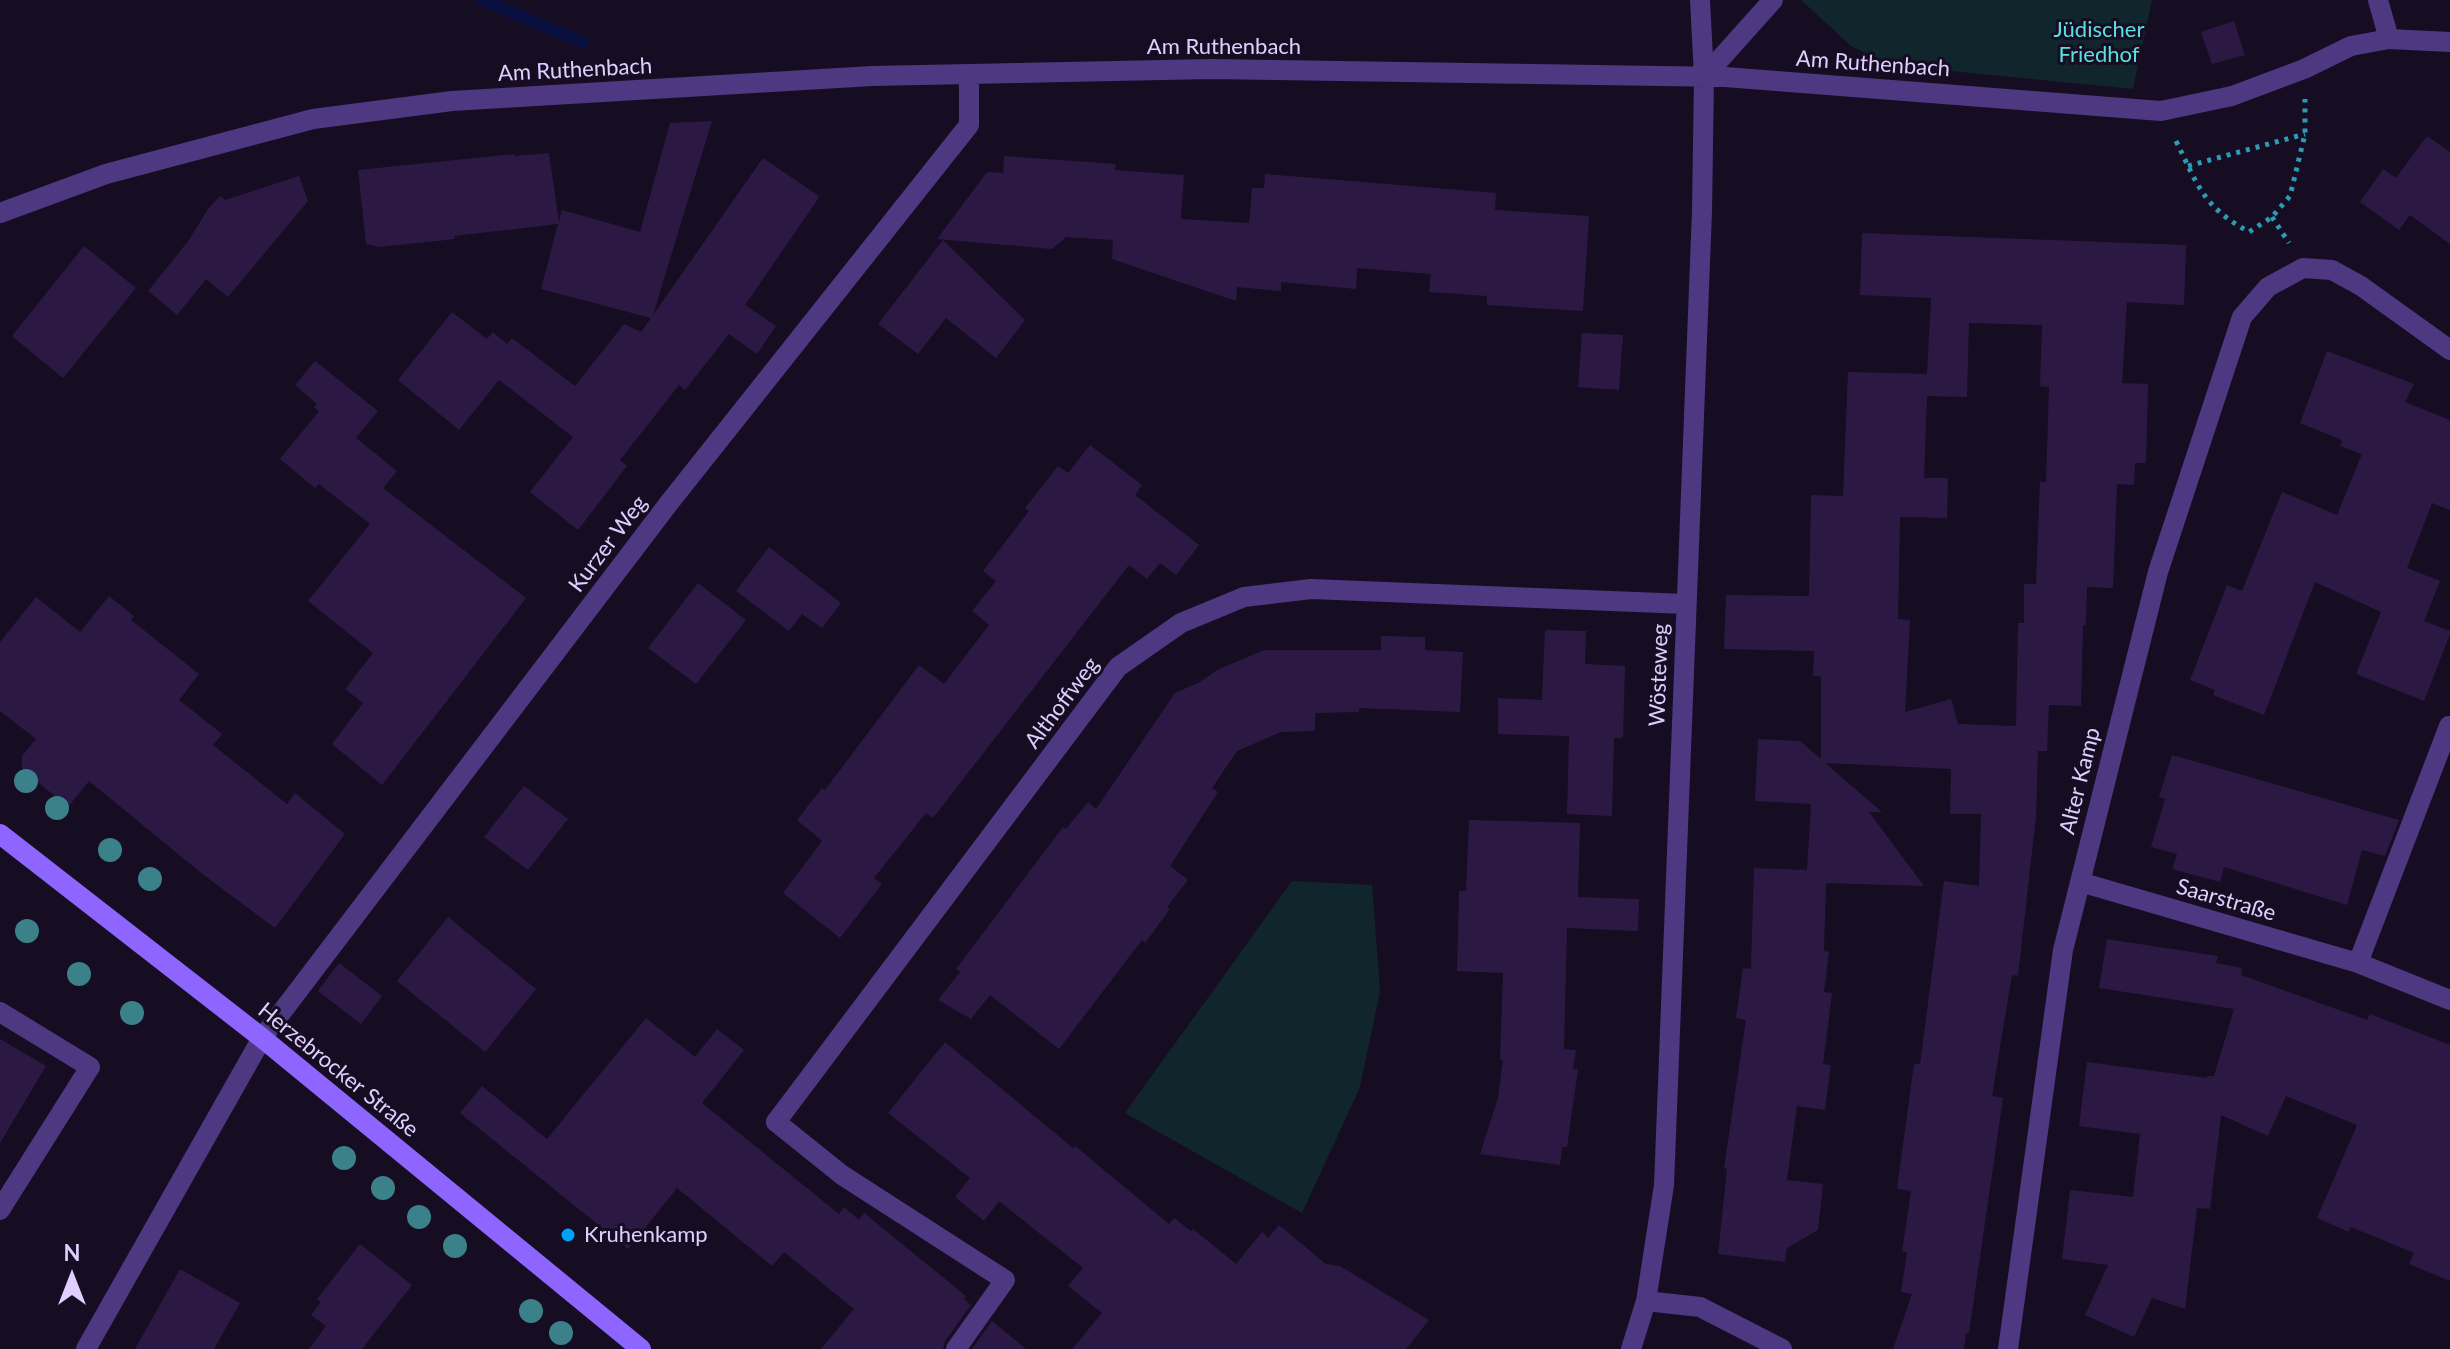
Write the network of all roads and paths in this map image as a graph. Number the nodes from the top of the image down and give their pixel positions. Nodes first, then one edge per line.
1 (1700, 0) edge
2 (1773, 0) edge
3 (2378, 0) edge
4 (2389, 39) junction
5 (2450, 42) edge
6 (2304, 69) junction
7 (969, 74) junction
8 (1704, 77) junction
9 (2161, 111) junction
10 (2305, 134) junction
11 (2188, 166) junction
12 (0, 213) edge
13 (2450, 350) edge
14 (1686, 604) junction
15 (2449, 726) edge
16 (0, 834) edge
17 (2080, 882) junction
18 (2358, 963) junction
19 (2450, 1000) edge
20 (0, 1012) edge
21 (262, 1038) junction
22 (0, 1210) edge
23 (1646, 1301) junction
24 (633, 1347) edge
25 (86, 1349) edge
26 (956, 1349) edge
27 (1631, 1349) edge
28 (1782, 1349) edge
29 (2008, 1349) edge

1 - 8 street, Wösteweg
2 - 8 street
3 - 4 street
4 - 5 street, Am Ruthenbach
4 - 6 street, Am Ruthenbach
6 - 9 street, Am Ruthenbach
6 - 10 path
7 - 8 street, Am Ruthenbach
7 - 12 street, Am Ruthenbach
7 - 21 street, Kurzer Weg
8 - 9 street, Am Ruthenbach
8 - 14 street, Wösteweg
9 - 11 path
10 - 11 path
10 - 11 path
13 - 17 street, Alter Kamp
14 - 23 street, Wösteweg
14 - 26 street, Althoffweg
15 - 18 street
16 - 21 main road, Herzebrocker Straße
17 - 18 street, Saarstraße
17 - 29 street, Alter Kamp
18 - 19 street, Saarstraße
20 - 22 street
21 - 24 main road, Herzebrocker Straße
21 - 25 street
23 - 27 street, Wösteweg
23 - 28 street

